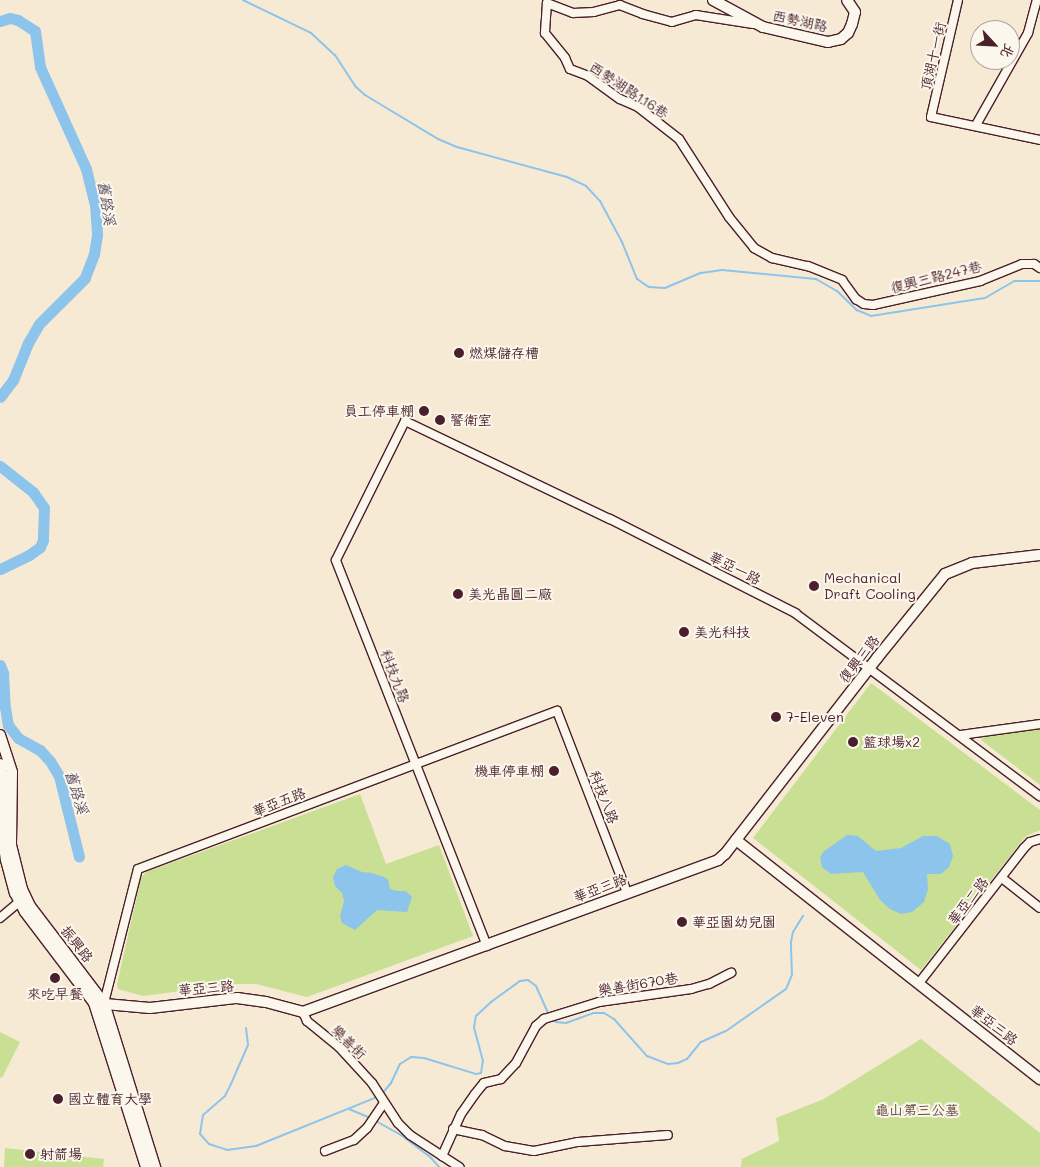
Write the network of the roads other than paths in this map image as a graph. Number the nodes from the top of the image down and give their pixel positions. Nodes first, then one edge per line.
1 (712, 0) edge
2 (847, 0) edge
3 (958, 0) edge
4 (1038, 1) edge
5 (763, 26) junction
6 (976, 125) junction
7 (1040, 140) edge
8 (1040, 268) edge
9 (864, 304) joint
10 (405, 421) joint
11 (1040, 555) edge
12 (870, 667) junction
13 (558, 711) joint
14 (1040, 724) edge
15 (0, 735) edge
16 (961, 735) junction
17 (415, 763) junction
18 (0, 764) edge
19 (1040, 796) edge
20 (1040, 839) edge
21 (736, 840) junction
22 (1002, 878) junction
23 (627, 892) junction
24 (23, 900) junction
25 (1040, 908) edge
26 (0, 918) edge
27 (487, 946) junction
28 (731, 973) dead end
29 (919, 983) junction
30 (99, 1003) junction
31 (303, 1012) junction
32 (1040, 1079) edge
33 (383, 1102) junction
34 (453, 1129) junction
35 (668, 1135) dead end
36 (325, 1151) dead end
37 (442, 1156) junction
38 (146, 1167) edge
39 (155, 1167) edge
40 (459, 1167) edge

1 - 5 street, 西勢湖路
2 - 5 street, 西勢湖路
3 - 6 street, 頂湖十一街
4 - 6 street
5 - 9 street, 西勢湖路116巷
6 - 7 street
8 - 9 street, 復興三路247巷
10 - 12 street, 華亞一路
10 - 17 street, 科技九路
11 - 12 street, 復興三路
12 - 16 street, 華亞一路
12 - 21 street, 復興三路
13 - 17 street, 華亞五路
13 - 23 street, 科技八路
14 - 16 street
15 - 24 street, 振興路
16 - 19 street, 華亞一路
17 - 27 street, 科技九路
17 - 30 street, 華亞五路
18 - 24 street, 振興路
20 - 22 street, 華亞二路
21 - 23 street, 華亞三路
21 - 29 street, 華亞三路
22 - 25 street
22 - 29 street, 華亞二路
23 - 27 street, 華亞三路
24 - 26 street
24 - 30 street, 振興路
27 - 31 street, 華亞三路
28 - 34 street, 樂善街670巷
29 - 32 street, 華亞三路
30 - 31 street, 華亞三路
30 - 38 street, 振興路
30 - 39 street, 振興路
31 - 33 street, 樂善街
33 - 36 street
33 - 37 street
34 - 35 street
34 - 37 street, 樂善街670巷
37 - 40 street

